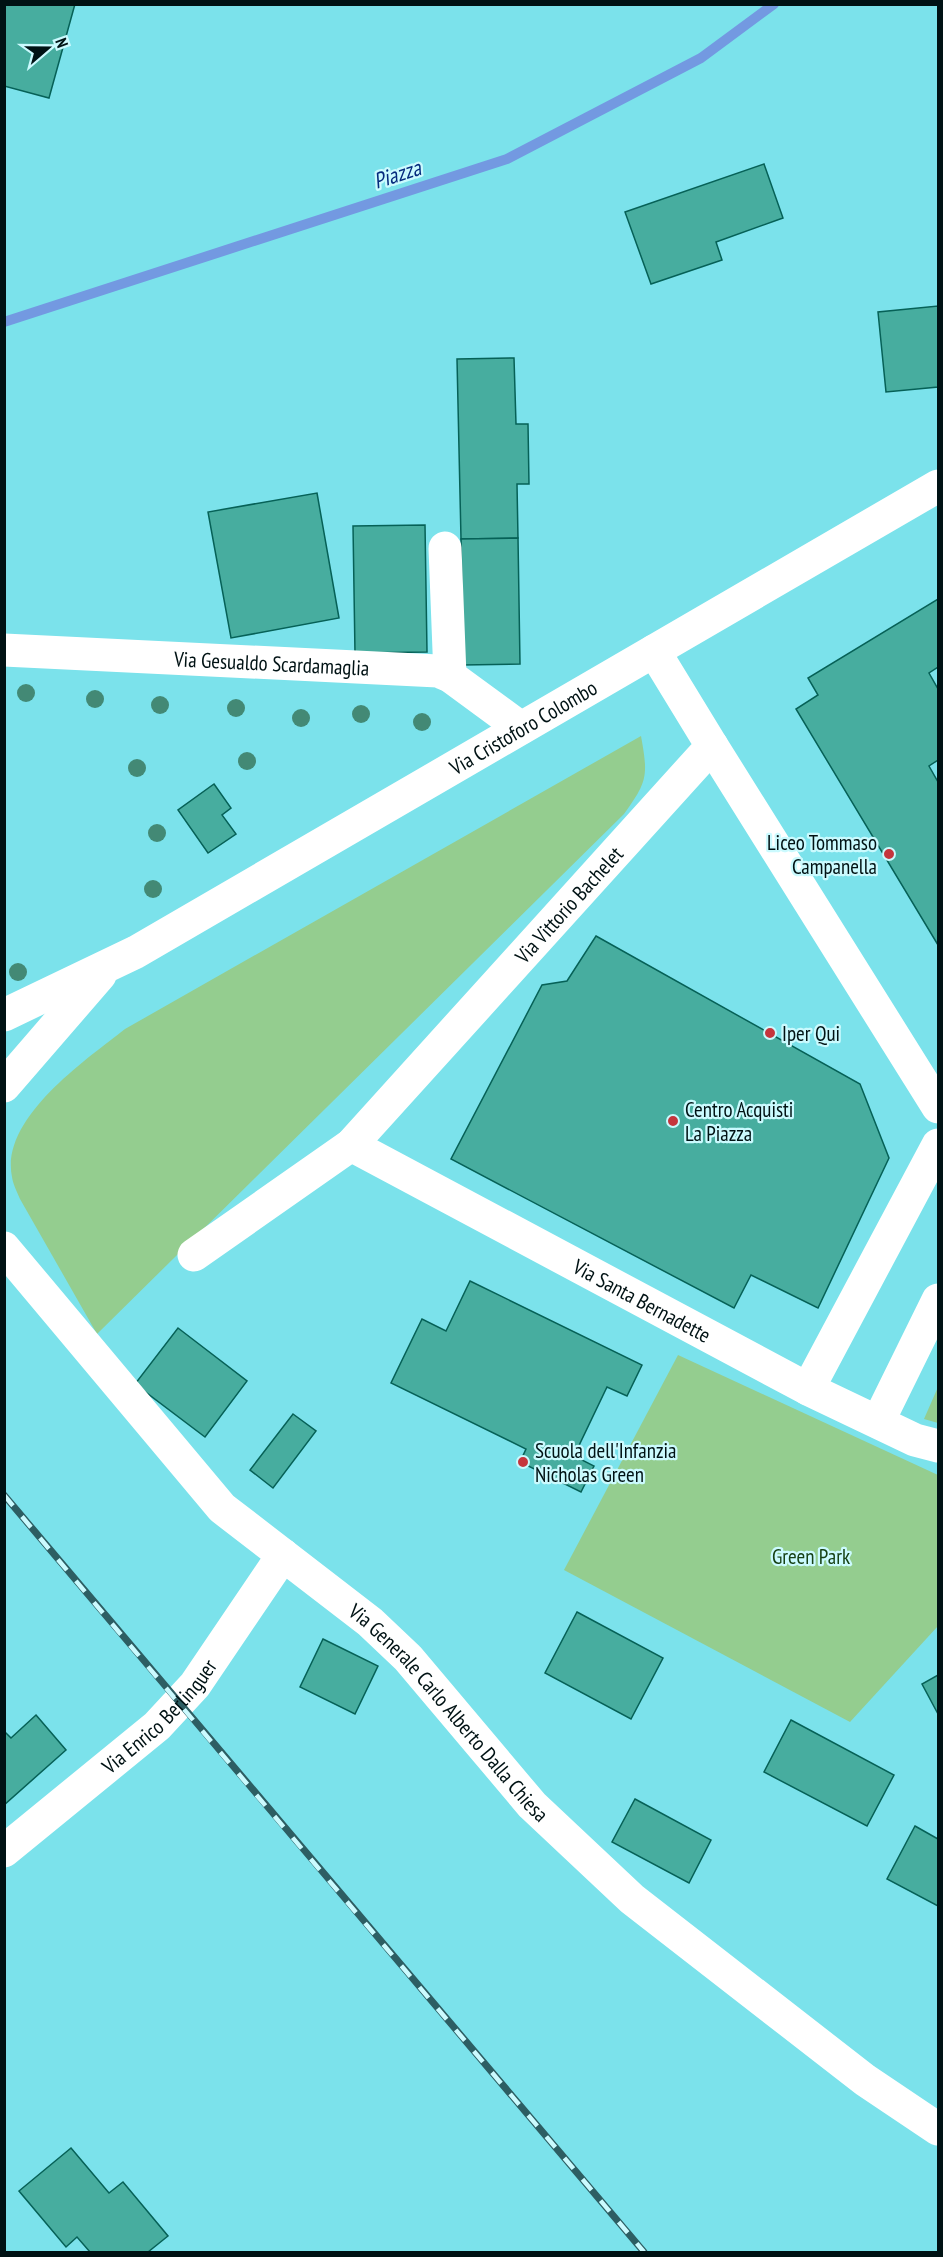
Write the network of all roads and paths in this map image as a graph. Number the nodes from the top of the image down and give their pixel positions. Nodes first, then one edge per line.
1 (939, 486) edge
2 (445, 548) dead end
3 (4, 650) edge
4 (654, 651) junction
5 (450, 676) junction
6 (520, 728) junction
7 (712, 746) junction
8 (107, 967) junction
9 (4, 1015) edge
10 (4, 1086) edge
11 (939, 1107) edge
12 (351, 1145) junction
13 (939, 1145) edge
14 (5, 1247) edge
15 (194, 1255) dead end
16 (939, 1300) edge
17 (817, 1402) junction
18 (878, 1422) junction
19 (939, 1446) edge
20 (283, 1555) junction
21 (4, 1851) edge
22 (939, 2129) edge

1 - 4 street, Via Cristoforo Colombo
2 - 5 street
3 - 5 street, Via Gesualdo Scardamaglia
4 - 6 street, Via Cristoforo Colombo
4 - 7 street
5 - 6 street, Via Gesualdo Scardamaglia
6 - 8 street, Via Cristoforo Colombo
7 - 11 street
7 - 12 street, Via Vittorio Bachelet
8 - 9 street, Via Cristoforo Colombo
8 - 10 street, Via Cristoforo Colombo
12 - 15 street, Via Vittorio Bachelet
12 - 17 street, Via Santa Bernadette
13 - 17 street
14 - 20 street, Via Generale Carlo Alberto Dalla Chiesa
16 - 18 street
17 - 18 street, Via Santa Bernadette
18 - 19 street, Via Santa Bernadette
20 - 21 street, Via Enrico Berlinguer
20 - 22 street, Via Generale Carlo Alberto Dalla Chiesa

